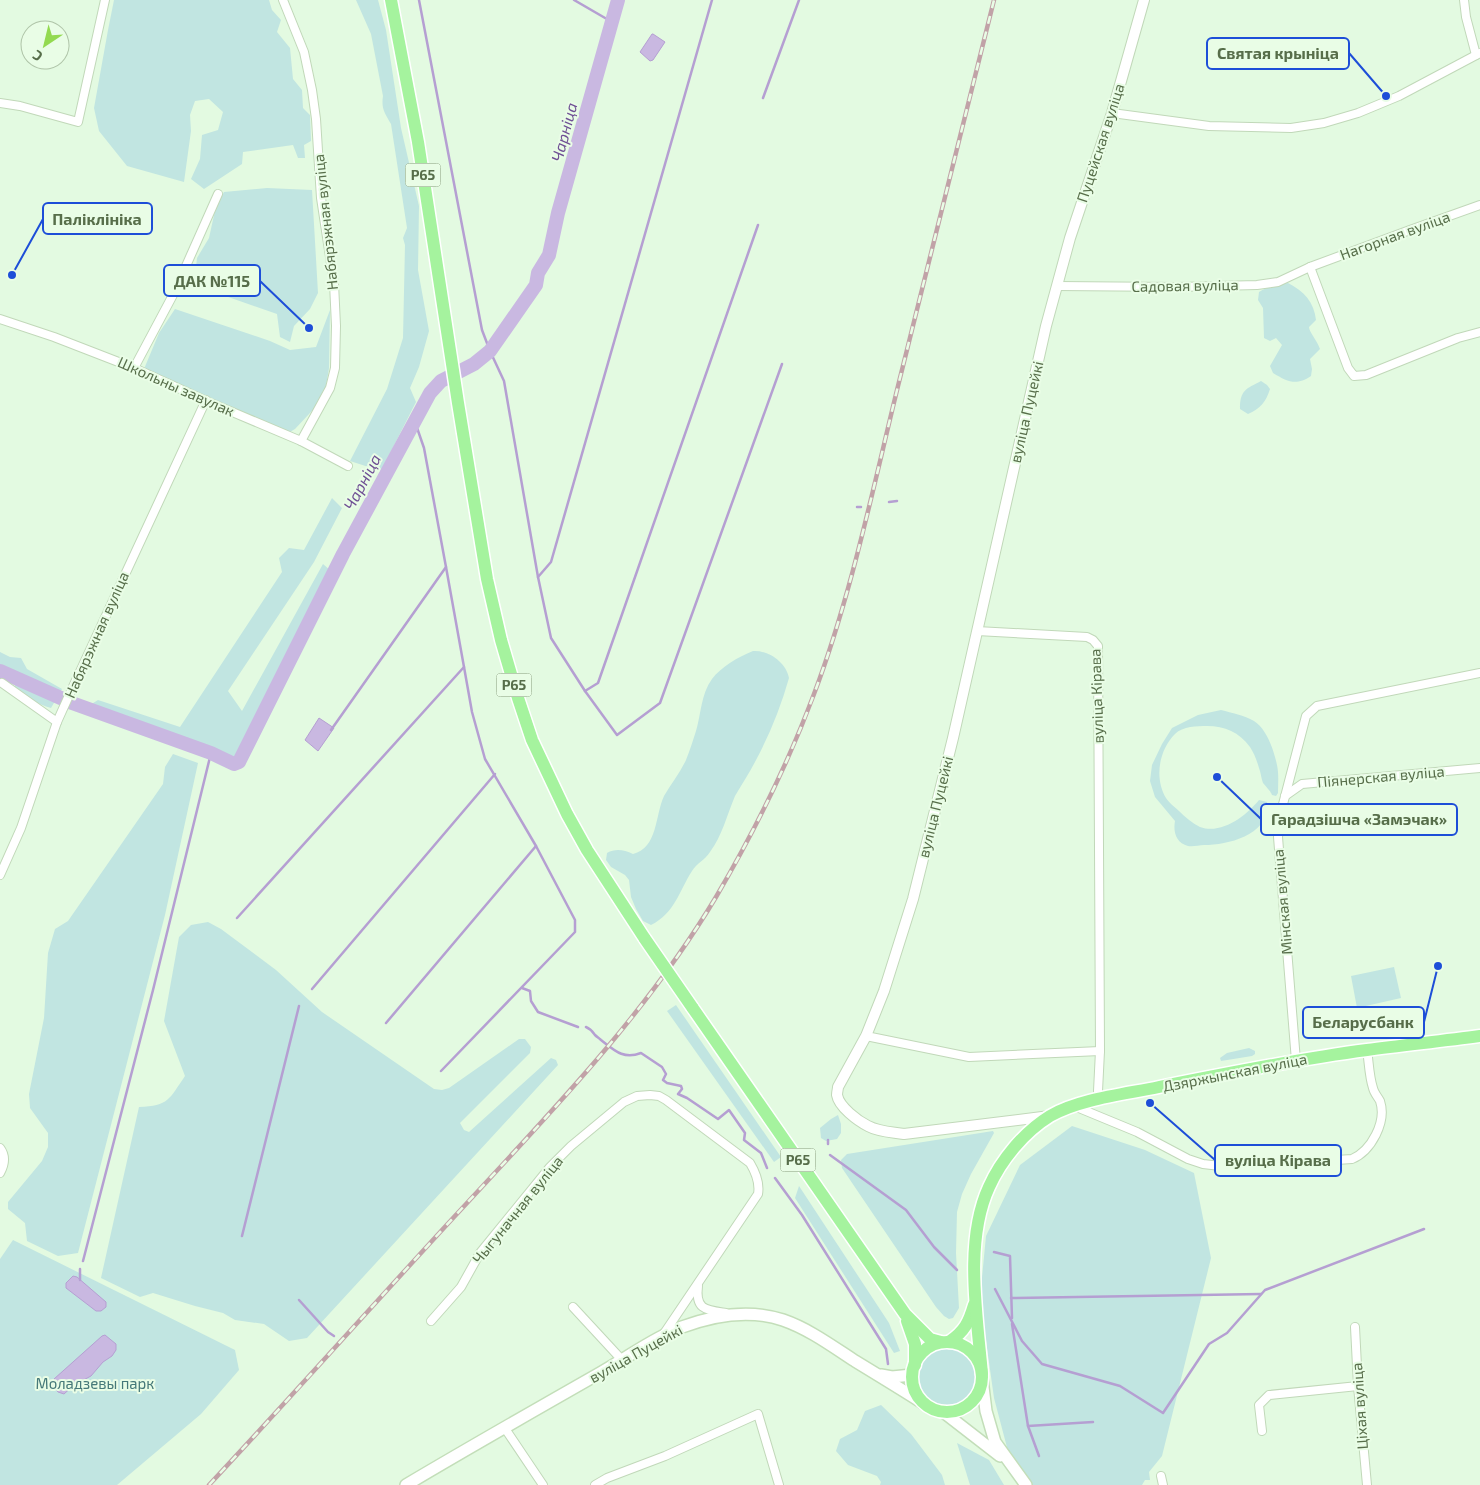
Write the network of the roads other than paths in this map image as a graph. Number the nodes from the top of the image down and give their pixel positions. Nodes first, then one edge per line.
1 (105, 0) edge
2 (283, 0) edge
3 (391, 0) edge
4 (1144, 0) edge
5 (1464, 0) edge
6 (1478, 54) edge
7 (0, 103) edge
8 (1112, 113) junction
9 (218, 194) dead end
10 (1480, 205) edge
11 (1310, 268) junction
12 (1058, 286) junction
13 (0, 319) edge
14 (1480, 332) edge
15 (134, 368) junction
16 (206, 400) junction
17 (301, 441) junction
18 (348, 466) dead end
19 (977, 631) junction
20 (1480, 673) edge
21 (2, 683) dead end
22 (58, 722) junction
23 (1480, 768) edge
24 (1286, 796) junction
25 (0, 875) edge
26 (866, 1036) junction
27 (1480, 1036) edge
28 (1367, 1050) junction
29 (1100, 1051) junction
30 (1296, 1061) junction
31 (1100, 1099) junction
32 (1074, 1106) junction
33 (1051, 1116) junction
34 (0, 1148) edge
35 (0, 1173) edge
36 (698, 1284) junction
37 (976, 1298) junction
38 (573, 1307) dead end
39 (734, 1314) junction
40 (905, 1314) junction
41 (431, 1321) dead end
42 (1355, 1327) dead end
43 (662, 1336) junction
44 (945, 1342) junction
45 (622, 1360) junction
46 (914, 1370) junction
47 (876, 1374) junction
48 (982, 1376) junction
49 (1358, 1386) junction
50 (923, 1403) junction
51 (942, 1411) junction
52 (504, 1427) junction
53 (1262, 1431) dead end
54 (1010, 1463) junction
55 (1161, 1476) dead end
56 (406, 1485) edge
57 (543, 1485) edge
58 (595, 1485) edge
59 (779, 1485) edge
60 (1026, 1485) edge
61 (1163, 1485) edge
62 (1367, 1485) edge

1 - 7 street
2 - 17 street, Набярэжная вуліца
3 - 40 main road, Р65, bridge
4 - 8 street, Пуцейская вуліца
5 - 6 street
6 - 8 street
8 - 12 street, Пуцейская вуліца
9 - 15 street
10 - 11 street, Нагорная вуліца
11 - 12 street, Садовая вуліца
11 - 14 street
12 - 19 street, вуліца Пуцейкі
13 - 15 street, Школьны завулак
15 - 16 street, Школьны завулак
16 - 17 street, Школьны завулак
16 - 22 street, Набярэжная вуліца
17 - 18 street, Школьны завулак
19 - 26 street, вуліца Пуцейкі
19 - 29 street, вуліца Кірава
20 - 24 street, Мінская вуліца
21 - 22 street
22 - 25 street, Набярэжная вуліца
23 - 24 street, Піянерская вуліца
24 - 30 street, Мінская вуліца
26 - 29 street
26 - 33 street, вуліца Пуцейкі
27 - 28 main road, Дзяржынская вуліца
28 - 30 main road, Дзяржынская вуліца
28 - 32 street
29 - 31 street, вуліца Кірава
30 - 31 main road, Дзяржынская вуліца
31 - 32 main road, Дзяржынская вуліца
32 - 33 main road, Дзяржынская вуліца
33 - 37 main road, Дзяржынская вуліца
34 - 35 street
36 - 39 street
36 - 41 street, Чыгуначная вуліца
36 - 43 street, Чыгуначная вуліца
37 - 44 main road, Дзяржынская вуліца
37 - 48 main road, Дзяржынская вуліца
38 - 45 street
39 - 43 main road, вуліца Пуцейкі
39 - 47 main road, вуліца Пуцейкі
40 - 44 main road, Р65
40 - 46 main road, Р65
42 - 49 street, Ціхая вуліца
43 - 45 main road, вуліца Пуцейкі
44 - 46 main road
44 - 48 main road, Р65
45 - 52 main road, вуліца Пуцейкі
46 - 47 main road, вуліца Пуцейкі
46 - 50 main road, Р65
47 - 50 main road, вуліца Пуцейкі
48 - 51 main road
48 - 54 main road
49 - 53 street
49 - 62 street, Ціхая вуліца
50 - 51 main road
51 - 54 main road
52 - 56 main road, вуліца Пуцейкі
52 - 57 street
54 - 60 main road
55 - 61 street
58 - 59 street

